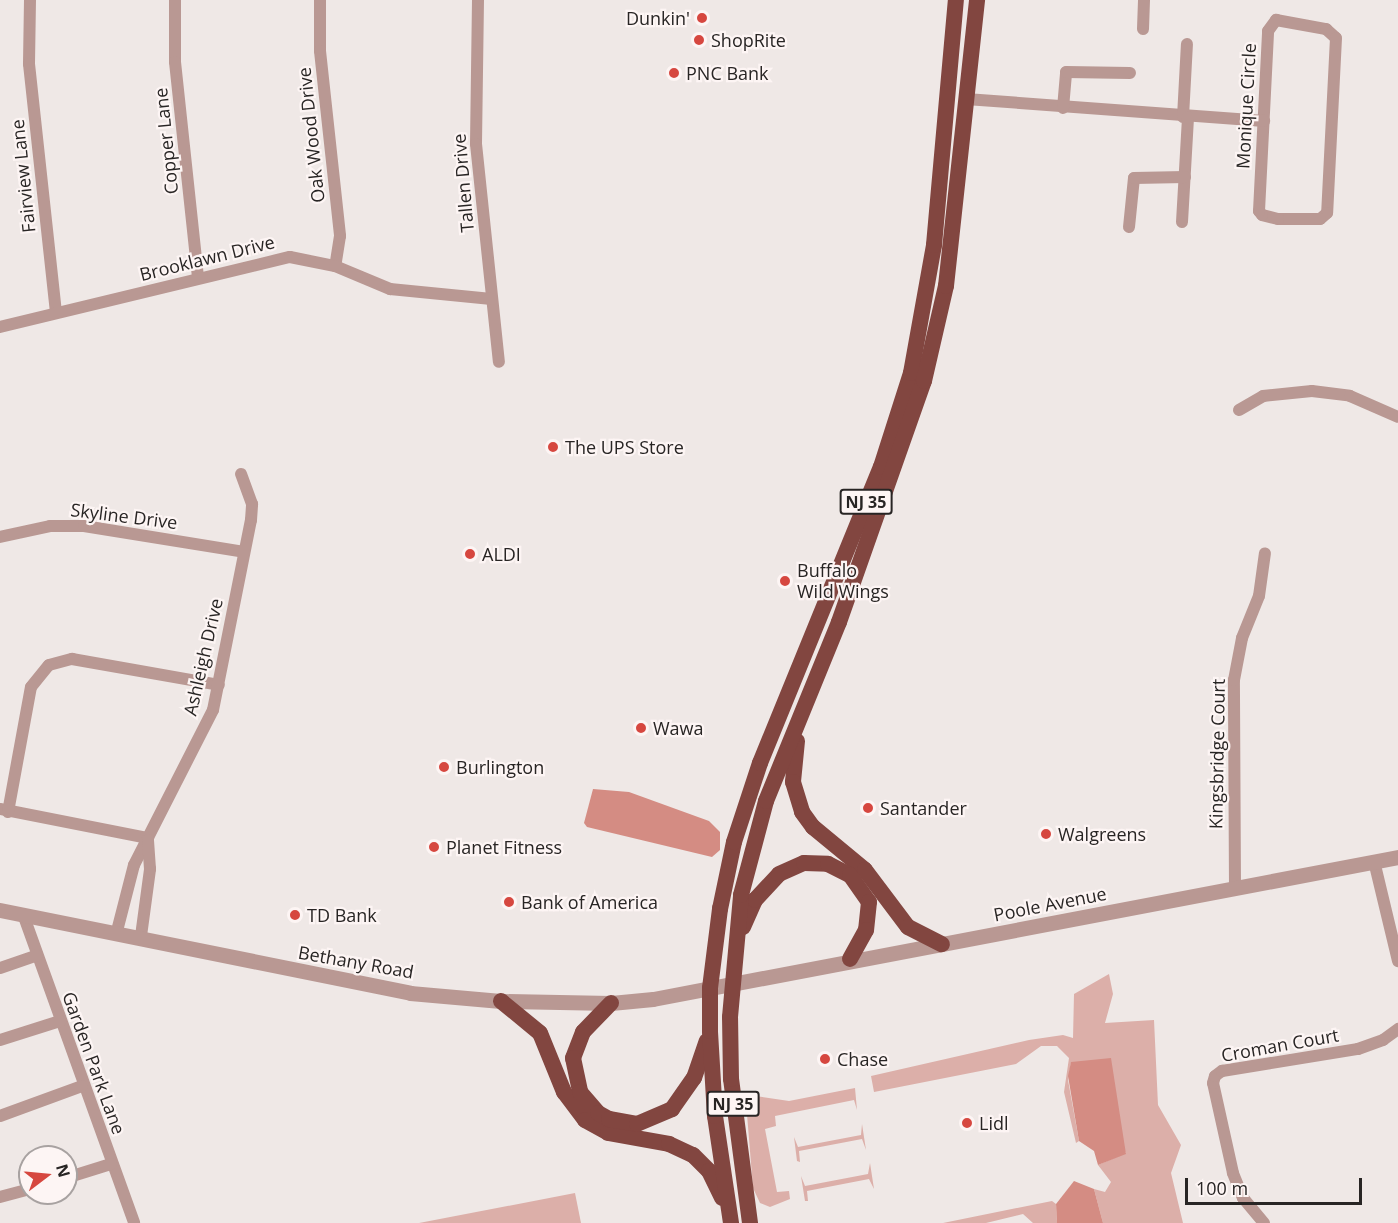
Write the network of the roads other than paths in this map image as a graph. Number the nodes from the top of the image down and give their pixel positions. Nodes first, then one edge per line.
1 (30, 0) edge
2 (175, 0) edge
3 (320, 0) edge
4 (478, 0) edge
5 (956, 0) edge
6 (977, 0) edge
7 (1144, 0) edge
8 (1143, 29) dead end
9 (1187, 44) dead end
10 (1130, 73) dead end
11 (966, 99) junction
12 (1063, 108) junction
13 (1185, 117) junction
14 (1264, 121) junction
15 (1185, 177) junction
16 (1182, 222) dead end
17 (1129, 227) dead end
18 (335, 266) junction
19 (198, 278) junction
20 (492, 299) junction
21 (56, 313) junction
22 (0, 327) edge
23 (499, 362) dead end
24 (1239, 410) dead end
25 (1398, 417) edge
26 (241, 474) dead end
27 (0, 537) edge
28 (244, 552) junction
29 (1265, 553) dead end
30 (219, 685) junction
31 (801, 717) junction
32 (4, 811) edge
33 (148, 838) junction
34 (1398, 857) edge
35 (1374, 861) junction
36 (1235, 888) junction
37 (0, 910) edge
38 (23, 914) junction
39 (117, 931) junction
40 (141, 936) junction
41 (942, 944) junction
42 (736, 945) junction
43 (37, 955) junction
44 (850, 959) junction
45 (1398, 961) edge
46 (0, 968) edge
47 (733, 983) junction
48 (710, 988) junction
49 (501, 1001) junction
50 (611, 1003) junction
51 (60, 1021) junction
52 (1398, 1029) edge
53 (710, 1032) junction
54 (0, 1040) edge
55 (82, 1086) junction
56 (0, 1116) edge
57 (111, 1164) junction
58 (78, 1174) edge
59 (18, 1192) edge
60 (0, 1197) edge
61 (730, 1219) edge
62 (134, 1223) edge
63 (750, 1223) edge
64 (1264, 1223) edge

1 - 21 street, Fairview Lane
2 - 19 street, Copper Lane
3 - 18 street, Oak Wood Drive
4 - 20 street, Tallen Drive
5 - 48 highway, NJ 35
6 - 11 highway, NJ 35
7 - 8 street
9 - 13 street
10 - 12 street
11 - 12 street
11 - 31 highway, NJ 35
12 - 13 street
13 - 14 street
13 - 15 street
14 - 14 street, Monique Circle
15 - 16 street
15 - 17 street
18 - 19 street, Brooklawn Drive
18 - 20 street, Brooklawn Drive
19 - 21 street, Brooklawn Drive
20 - 23 street, Tallen Drive
21 - 22 street, Brooklawn Drive
24 - 25 street
26 - 28 street, Ashleigh Drive
27 - 28 street, Skyline Drive
28 - 30 street, Ashleigh Drive
29 - 36 street, Kingsbridge Court
30 - 32 street
30 - 33 street, Ashleigh Drive
31 - 41 highway
31 - 42 highway, NJ 35
32 - 33 street
33 - 39 street, Ashleigh Drive
33 - 40 street, Ashleigh Drive
34 - 35 street, Poole Avenue
35 - 36 street, Poole Avenue
35 - 45 street
36 - 41 street, Poole Avenue
37 - 38 street, Bethany Road
38 - 39 street, Bethany Road
38 - 43 street, Garden Park Lane
39 - 40 street, Bethany Road
40 - 49 street, Bethany Road
41 - 44 street, Poole Avenue
42 - 44 highway
42 - 47 highway, NJ 35
43 - 46 street
43 - 51 street, Garden Park Lane
44 - 47 street, Poole Avenue
47 - 48 street, Poole Avenue
47 - 63 highway, NJ 35
48 - 50 street, Bethany Road
48 - 53 highway, NJ 35
49 - 50 street, Bethany Road
49 - 61 highway
50 - 53 highway
51 - 54 street
51 - 55 street, Garden Park Lane
52 - 64 street, Croman Court
53 - 61 highway, NJ 35
55 - 56 street
55 - 57 street, Garden Park Lane
57 - 58 street
57 - 62 street, Garden Park Lane
59 - 60 street

